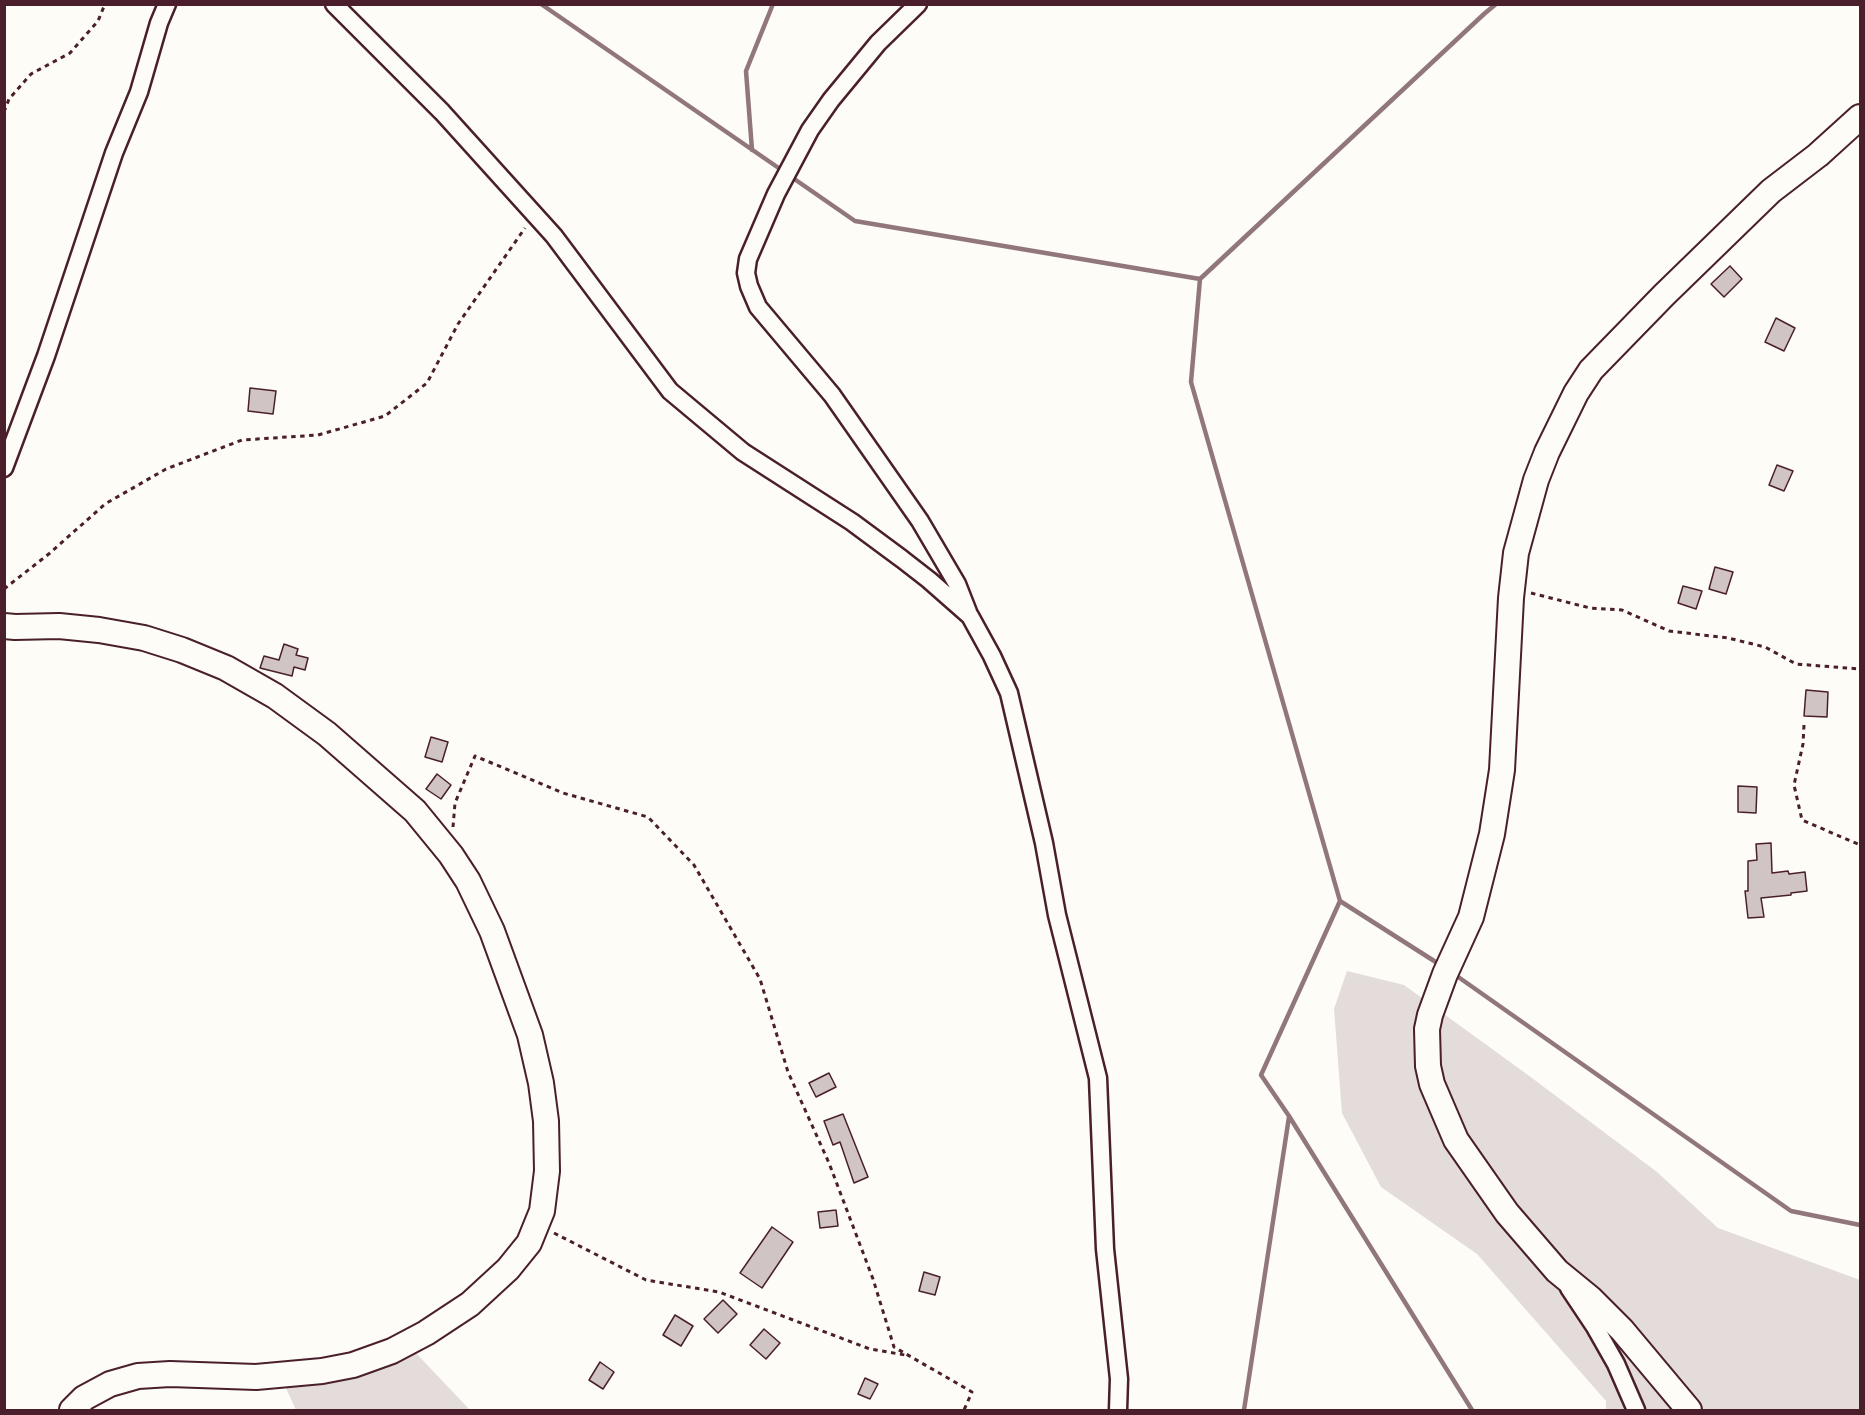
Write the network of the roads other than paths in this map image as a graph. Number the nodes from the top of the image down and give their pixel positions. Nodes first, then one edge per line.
1 (167, 4) edge
2 (334, 4) edge
3 (918, 4) edge
4 (1860, 117) edge
5 (4, 468) edge
6 (970, 616) junction
7 (4, 626) edge
8 (1557, 1270) junction
9 (72, 1410) edge
10 (1118, 1410) edge
11 (1636, 1410) edge
12 (1689, 1410) edge

1 - 5 street
2 - 6 street
3 - 6 street
4 - 8 street
6 - 10 street
7 - 9 street
8 - 11 street
8 - 12 street

